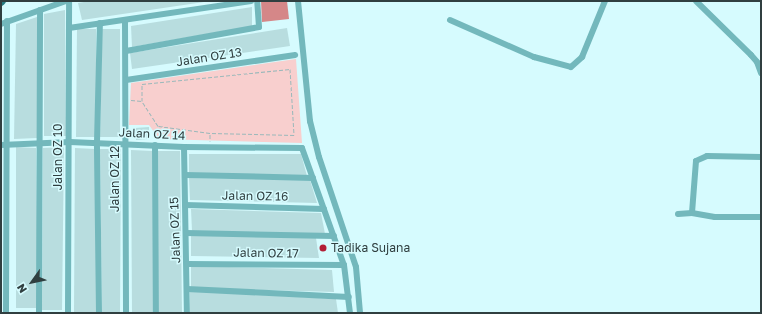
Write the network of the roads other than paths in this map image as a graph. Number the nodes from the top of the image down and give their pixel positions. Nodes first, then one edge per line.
1 (67, 1) edge
2 (251, 1) edge
3 (257, 1) edge
4 (298, 1) edge
5 (606, 1) edge
6 (696, 1) edge
7 (40, 10) junction
8 (450, 20) dead end
9 (4, 22) edge
10 (125, 22) junction
11 (100, 23) junction
12 (70, 28) junction
13 (126, 51) junction
14 (295, 55) dead end
15 (4, 65) edge
16 (761, 73) edge
17 (126, 80) junction
18 (70, 142) junction
19 (97, 142) junction
20 (40, 143) junction
21 (126, 143) junction
22 (4, 144) edge
23 (155, 145) junction
24 (184, 147) junction
25 (761, 157) edge
26 (185, 175) junction
27 (313, 178) junction
28 (185, 205) junction
29 (324, 209) junction
30 (692, 213) junction
31 (678, 214) dead end
32 (761, 217) edge
33 (186, 234) junction
34 (334, 236) junction
35 (187, 264) junction
36 (344, 265) junction
37 (187, 289) junction
38 (349, 297) junction
39 (6, 313) edge
40 (39, 313) edge
41 (68, 313) edge
42 (99, 313) edge
43 (126, 313) edge
44 (156, 313) edge
45 (187, 313) edge
46 (350, 313) edge
47 (360, 313) edge

1 - 7 street
1 - 12 street, Jalan OZ 10
2 - 10 street
3 - 13 street
4 - 47 street
5 - 8 street
6 - 16 street
7 - 9 street
7 - 20 street
9 - 15 street
10 - 11 street
10 - 13 street, Jalan OZ 12
11 - 12 street
11 - 19 street
12 - 18 street, Jalan OZ 10
13 - 17 street, Jalan OZ 12
14 - 17 street, Jalan OZ 13
15 - 22 street
17 - 21 street, Jalan OZ 12
18 - 19 street, Jalan OZ 14
18 - 20 street, Jalan OZ 14
18 - 41 street, Jalan OZ 10
19 - 21 street, Jalan OZ 14
19 - 42 street
20 - 22 street, Jalan OZ 14
20 - 40 street
21 - 23 street, Jalan OZ 14
21 - 43 street, Jalan OZ 12
22 - 39 street
23 - 24 street, Jalan OZ 14
23 - 44 street
24 - 26 street, Jalan OZ 15
24 - 27 street, Jalan OZ 14
25 - 30 street
26 - 27 street
26 - 28 street, Jalan OZ 15
27 - 29 street
28 - 29 street, Jalan OZ 16
28 - 33 street, Jalan OZ 15
29 - 34 street
30 - 31 street
30 - 32 street
33 - 34 street
33 - 35 street, Jalan OZ 15
34 - 36 street
35 - 36 street, Jalan OZ 17
35 - 37 street, Jalan OZ 15
36 - 38 street
37 - 38 street
37 - 45 street, Jalan OZ 15
38 - 46 street

